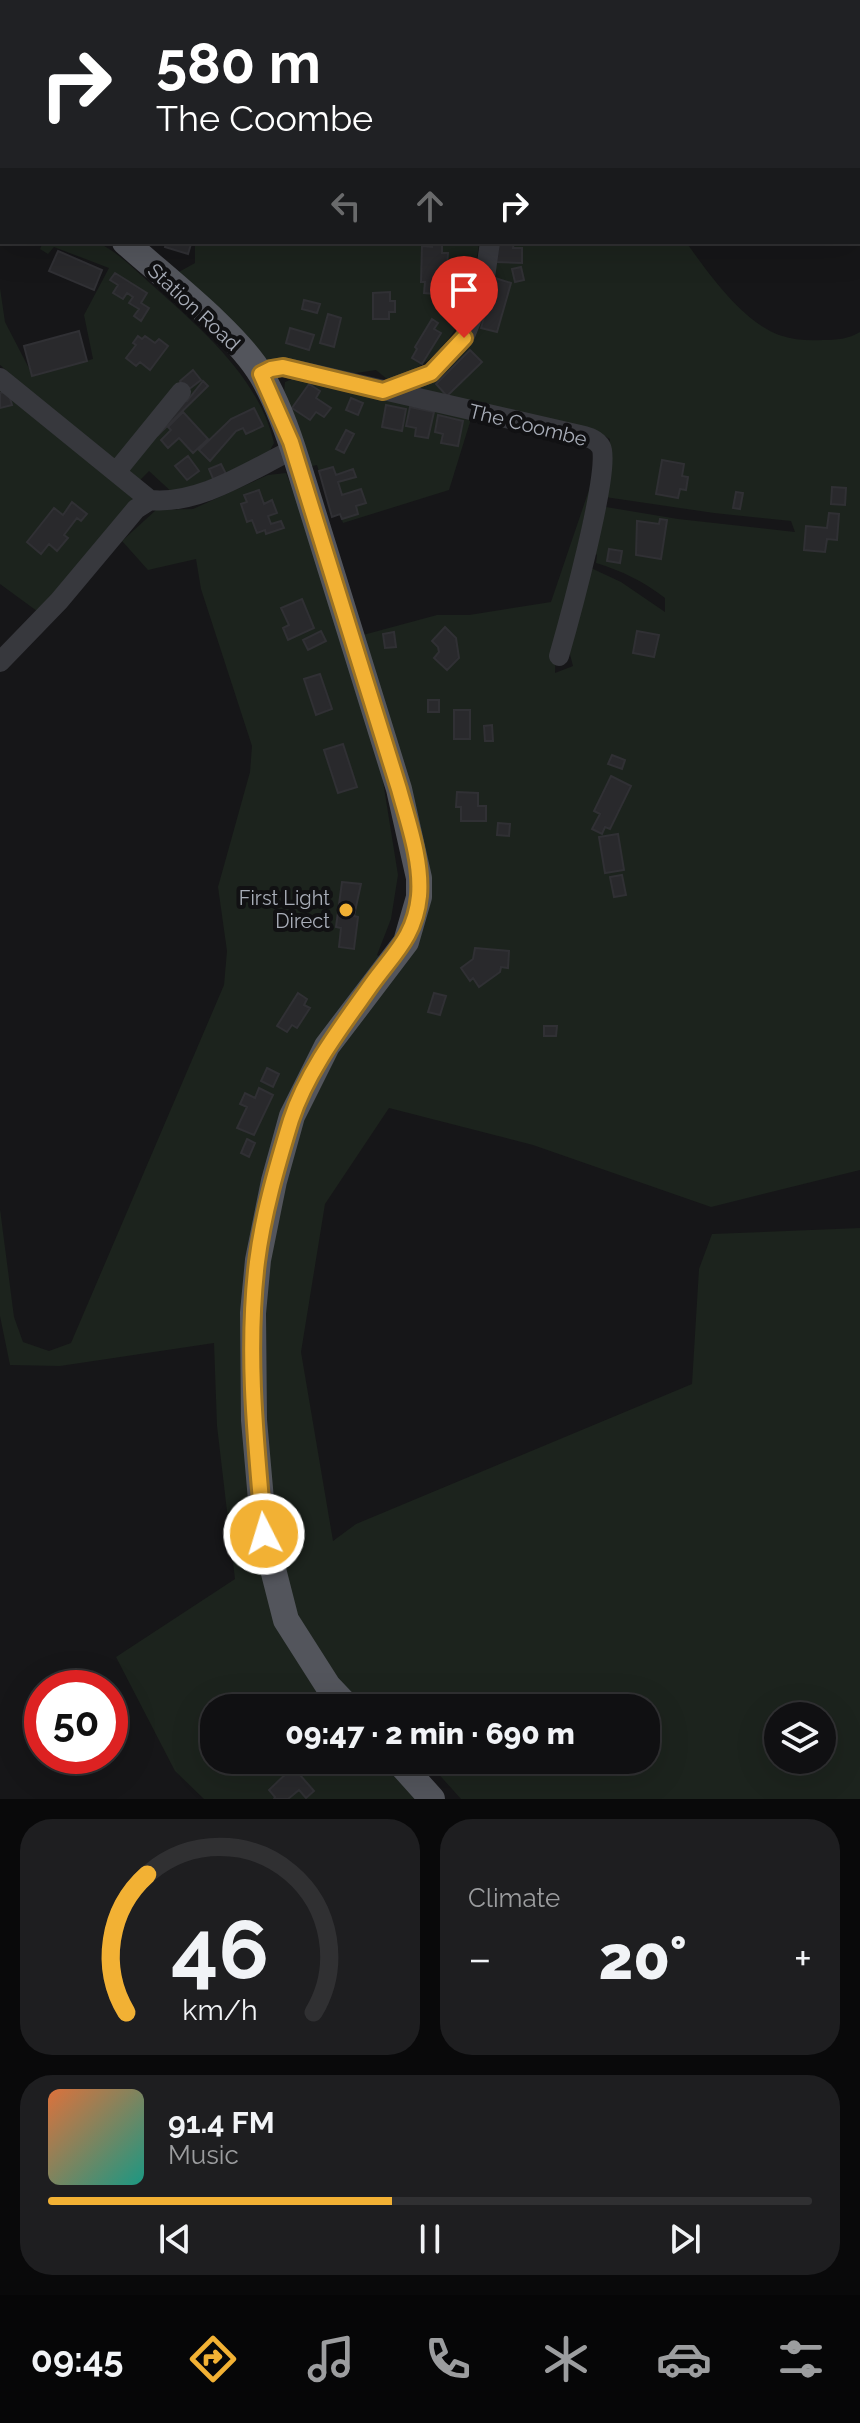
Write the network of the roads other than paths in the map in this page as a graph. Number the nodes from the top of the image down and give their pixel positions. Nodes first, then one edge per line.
1 (127, 244) edge
2 (490, 244) edge
3 (261, 374) junction
4 (0, 378) edge
5 (383, 391) junction
6 (181, 392) dead end
7 (294, 449) junction
8 (116, 472) junction
9 (150, 500) junction
10 (559, 656) dead end
11 (0, 662) edge
12 (336, 1694) edge
13 (410, 1774) edge
14 (432, 1799) edge

1 - 3 main road, Station Road
2 - 5 street
3 - 5 street, The Coombe
3 - 7 main road, Station Road
4 - 8 street
5 - 10 street, The Coombe
6 - 8 street
7 - 9 street
7 - 12 main road, Station Road
8 - 9 street
9 - 11 street
13 - 14 main road

